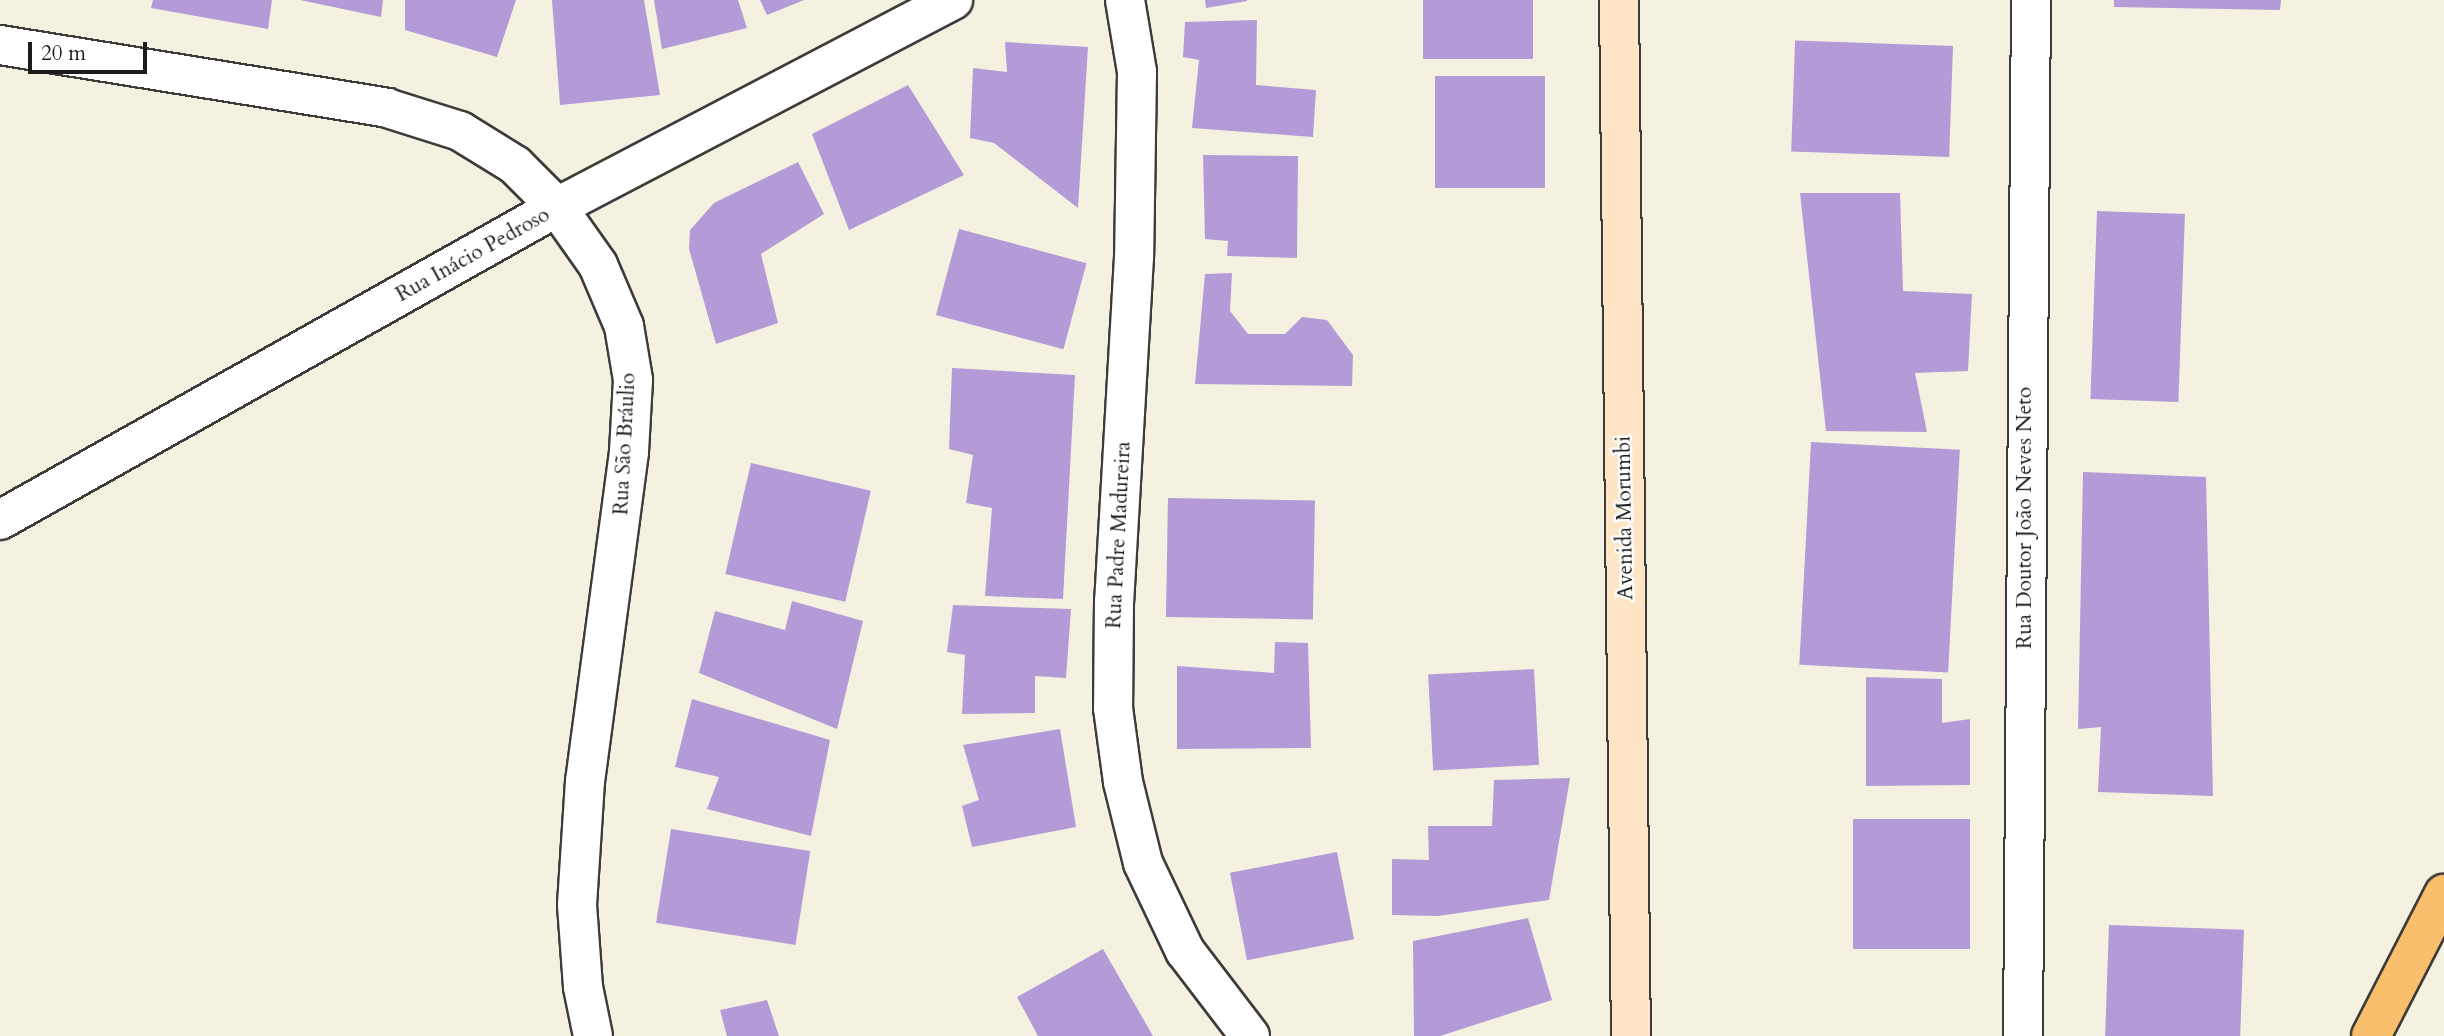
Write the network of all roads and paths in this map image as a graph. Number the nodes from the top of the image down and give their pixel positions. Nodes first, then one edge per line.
1 (953, 0) edge
2 (1125, 0) edge
3 (1619, 0) edge
4 (2031, 0) edge
5 (0, 45) edge
6 (557, 207) junction
7 (0, 520) edge
8 (2444, 894) edge
9 (593, 1036) edge
10 (1250, 1036) edge
11 (1631, 1036) edge
12 (2023, 1036) edge
13 (2371, 1036) edge

1 - 6 street, Rua Inácio Pedroso
2 - 10 street, Rua Padre Madureira
3 - 11 main road, Avenida Morumbi
4 - 12 street, Rua Doutor João Neves Neto
5 - 6 street, Rua São Bráulio
6 - 7 street, Rua Inácio Pedroso
6 - 9 street, Rua São Bráulio
8 - 13 main road

